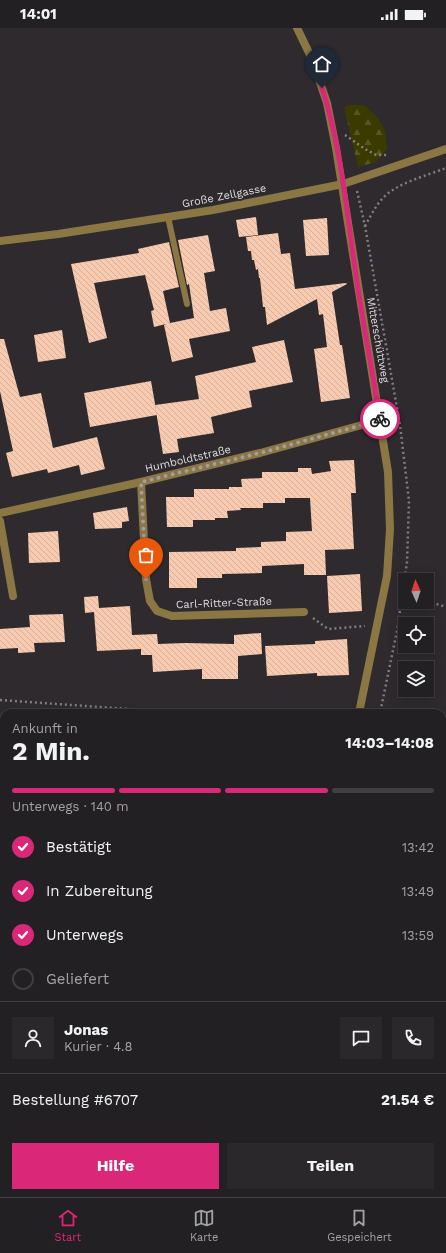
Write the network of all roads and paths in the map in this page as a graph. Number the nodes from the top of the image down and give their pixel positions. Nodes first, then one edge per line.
1 (298, 28) edge
2 (344, 134) dead end
3 (446, 149) edge
4 (391, 155) dead end
5 (446, 168) edge
6 (343, 184) junction
7 (168, 218) junction
8 (365, 226) dead end
9 (0, 241) edge
10 (187, 304) dead end
11 (380, 420) junction
12 (141, 482) junction
13 (0, 513) edge
14 (0, 521) edge
15 (13, 596) dead end
16 (434, 603) edge
17 (446, 607) edge
18 (304, 612) joint
19 (377, 625) junction
20 (0, 700) edge
21 (129, 709) edge
22 (360, 709) edge

1 - 6 street, Mitterschüttweg
2 - 4 path
3 - 6 street, Große Zellgasse
5 - 8 path
6 - 7 street, Große Zellgasse
6 - 11 street, Mitterschüttweg
7 - 9 street, Große Zellgasse
7 - 10 lane
11 - 12 street, Humboldtstraße
11 - 19 street, Mitterschüttweg
12 - 13 street, Humboldtstraße
12 - 18 street, Carl-Ritter-Straße
14 - 15 street
16 - 17 path
18 - 19 path
19 - 22 street, Mitterschüttweg
20 - 21 path

